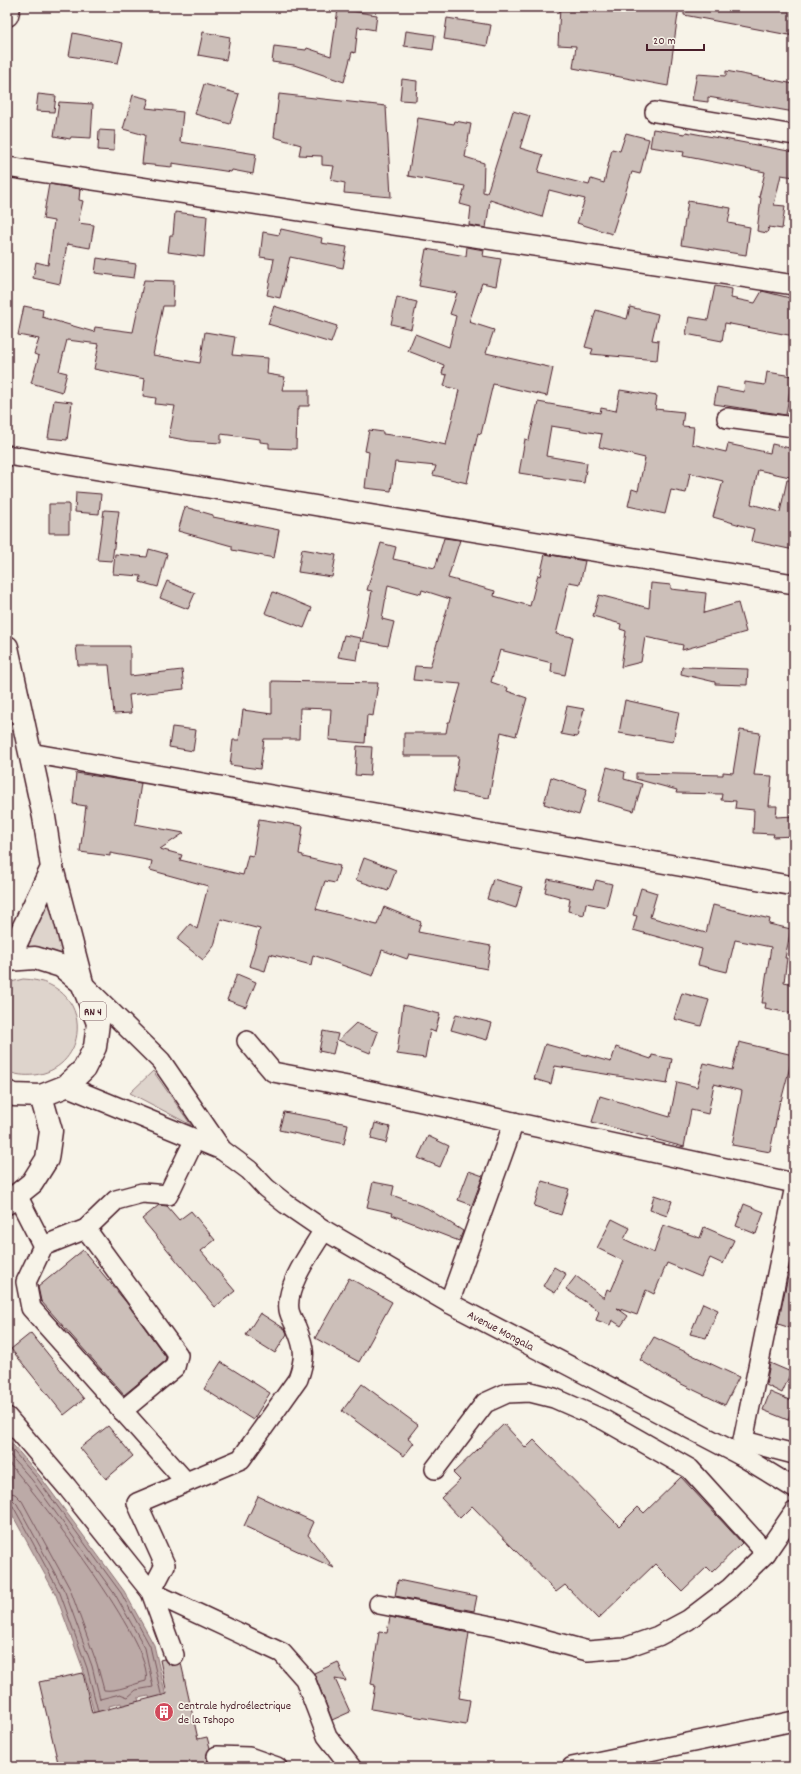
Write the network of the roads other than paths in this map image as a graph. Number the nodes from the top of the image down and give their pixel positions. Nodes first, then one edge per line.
1 (9, 7) edge
2 (7, 15) edge
3 (656, 112) dead end
4 (794, 135) edge
5 (7, 167) edge
6 (794, 284) edge
7 (727, 418) dead end
8 (794, 427) edge
9 (7, 455) edge
10 (794, 584) edge
11 (7, 647) edge
12 (30, 753) junction
13 (52, 868) junction
14 (794, 886) edge
15 (7, 960) edge
16 (82, 983) junction
17 (247, 1040) dead end
18 (66, 1086) junction
19 (7, 1092) edge
20 (41, 1096) junction
21 (514, 1122) junction
22 (195, 1139) junction
23 (222, 1150) junction
24 (794, 1183) edge
25 (794, 1191) edge
26 (12, 1199) edge
27 (86, 1229) junction
28 (324, 1230) junction
29 (43, 1246) junction
30 (449, 1303) junction
31 (122, 1411) junction
32 (7, 1417) edge
33 (742, 1448) junction
34 (794, 1454) edge
35 (435, 1469) dead end
36 (186, 1482) junction
37 (794, 1488) edge
38 (794, 1512) edge
39 (766, 1553) junction
40 (151, 1592) junction
41 (379, 1604) dead end
42 (174, 1655) dead end
43 (794, 1721) edge
44 (217, 1756) dead end
45 (277, 1767) edge
46 (351, 1767) edge
47 (572, 1767) edge

1 - 2 highway
3 - 4 street
5 - 6 street
7 - 8 street
9 - 10 street
11 - 12 highway, RN 4
12 - 13 highway, RN 4
12 - 14 street
13 - 15 highway, RN 4
13 - 16 highway, RN 4
15 - 16 highway, RN 4
16 - 18 highway, RN 4
16 - 23 street
17 - 21 street
18 - 20 highway, RN 4
18 - 22 street
19 - 20 highway, RN 4
20 - 26 highway
21 - 24 street
21 - 30 street
22 - 23 street
22 - 27 street
23 - 28 street, Avenue Mongala
25 - 33 street
26 - 29 street
27 - 29 street
27 - 31 street
28 - 30 street, Avenue Mongala
28 - 36 street
29 - 31 street
30 - 33 street, Avenue Mongala
31 - 36 street
32 - 40 street
33 - 34 street
33 - 37 street, Avenue Mongala
35 - 39 street
36 - 40 street
38 - 39 street
39 - 41 street
40 - 42 street
40 - 46 street
43 - 47 street
44 - 45 street

